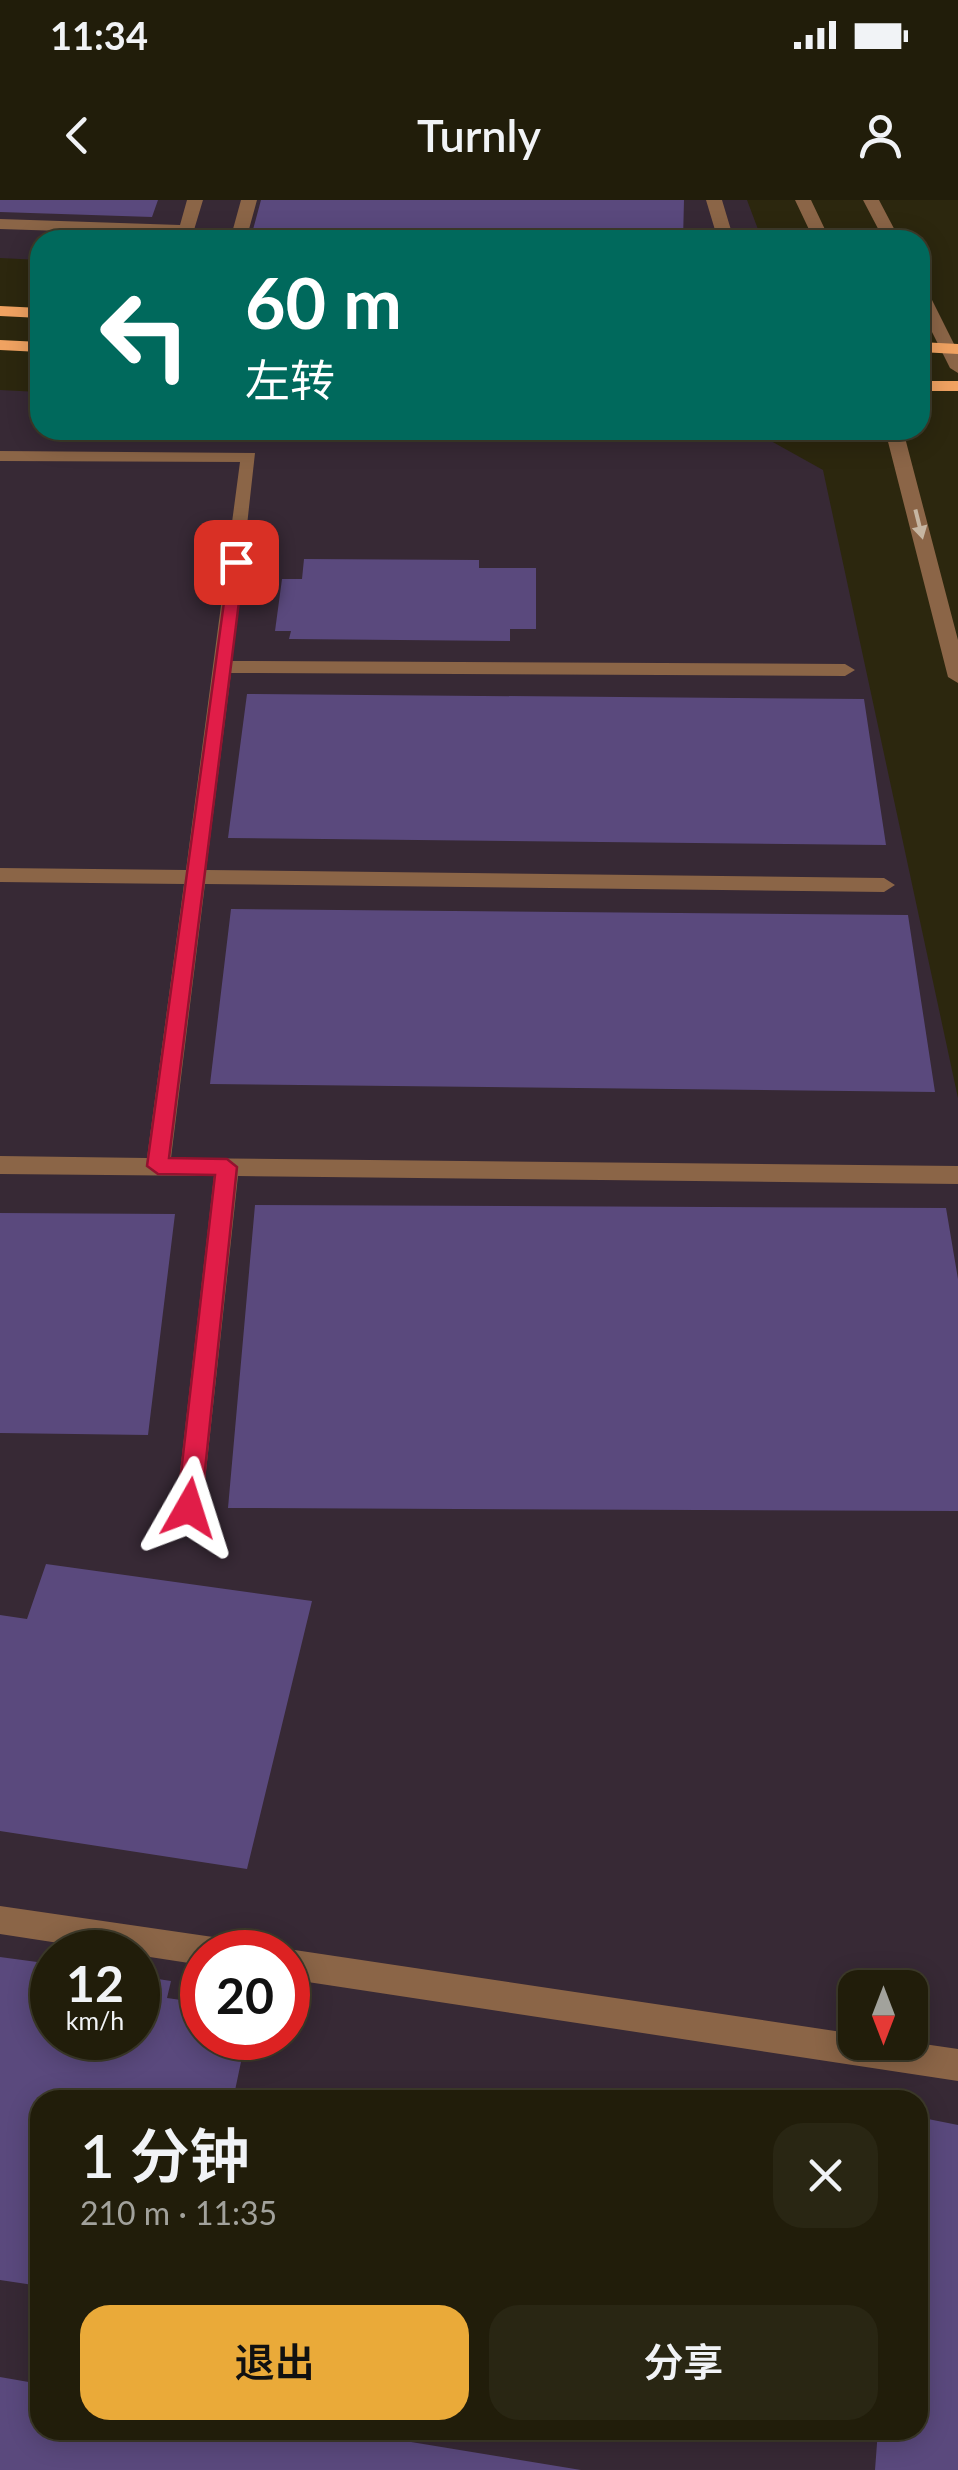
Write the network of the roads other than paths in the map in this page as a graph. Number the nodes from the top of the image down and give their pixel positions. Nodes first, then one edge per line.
1 (195, 200) edge
2 (248, 200) edge
3 (714, 200) edge
4 (803, 200) edge
5 (871, 200) edge
6 (0, 224) edge
7 (240, 230) edge
8 (723, 230) edge
9 (817, 230) edge
10 (887, 230) edge
11 (930, 309) edge
12 (0, 311) edge
13 (30, 312) edge
14 (0, 345) edge
15 (30, 346) edge
16 (954, 349) edge
17 (958, 368) edge
18 (930, 386) edge
19 (958, 386) edge
20 (897, 440) edge
21 (0, 456) edge
22 (222, 667) junction
23 (844, 670) dead end
24 (958, 677) edge
25 (0, 875) edge
26 (196, 877) junction
27 (884, 884) dead end
28 (0, 1164) edge
29 (158, 1166) junction
30 (227, 1167) junction
31 (958, 1175) edge
32 (189, 1508) dead end
33 (0, 1920) edge
34 (180, 1947) edge
35 (310, 1967) edge
36 (958, 2065) edge

1 - 6 street
2 - 7 street
3 - 8 street
4 - 9 street
5 - 10 street
11 - 16 street
12 - 13 main road
14 - 15 main road
16 - 17 street
18 - 19 main road
20 -> 24 street
21 - 22 street
22 - 23 street
22 - 26 street
25 - 26 street
26 - 27 street
26 - 29 street
28 - 29 street
29 - 30 street
30 - 31 street
30 - 32 street
33 - 34 street
35 - 36 street

